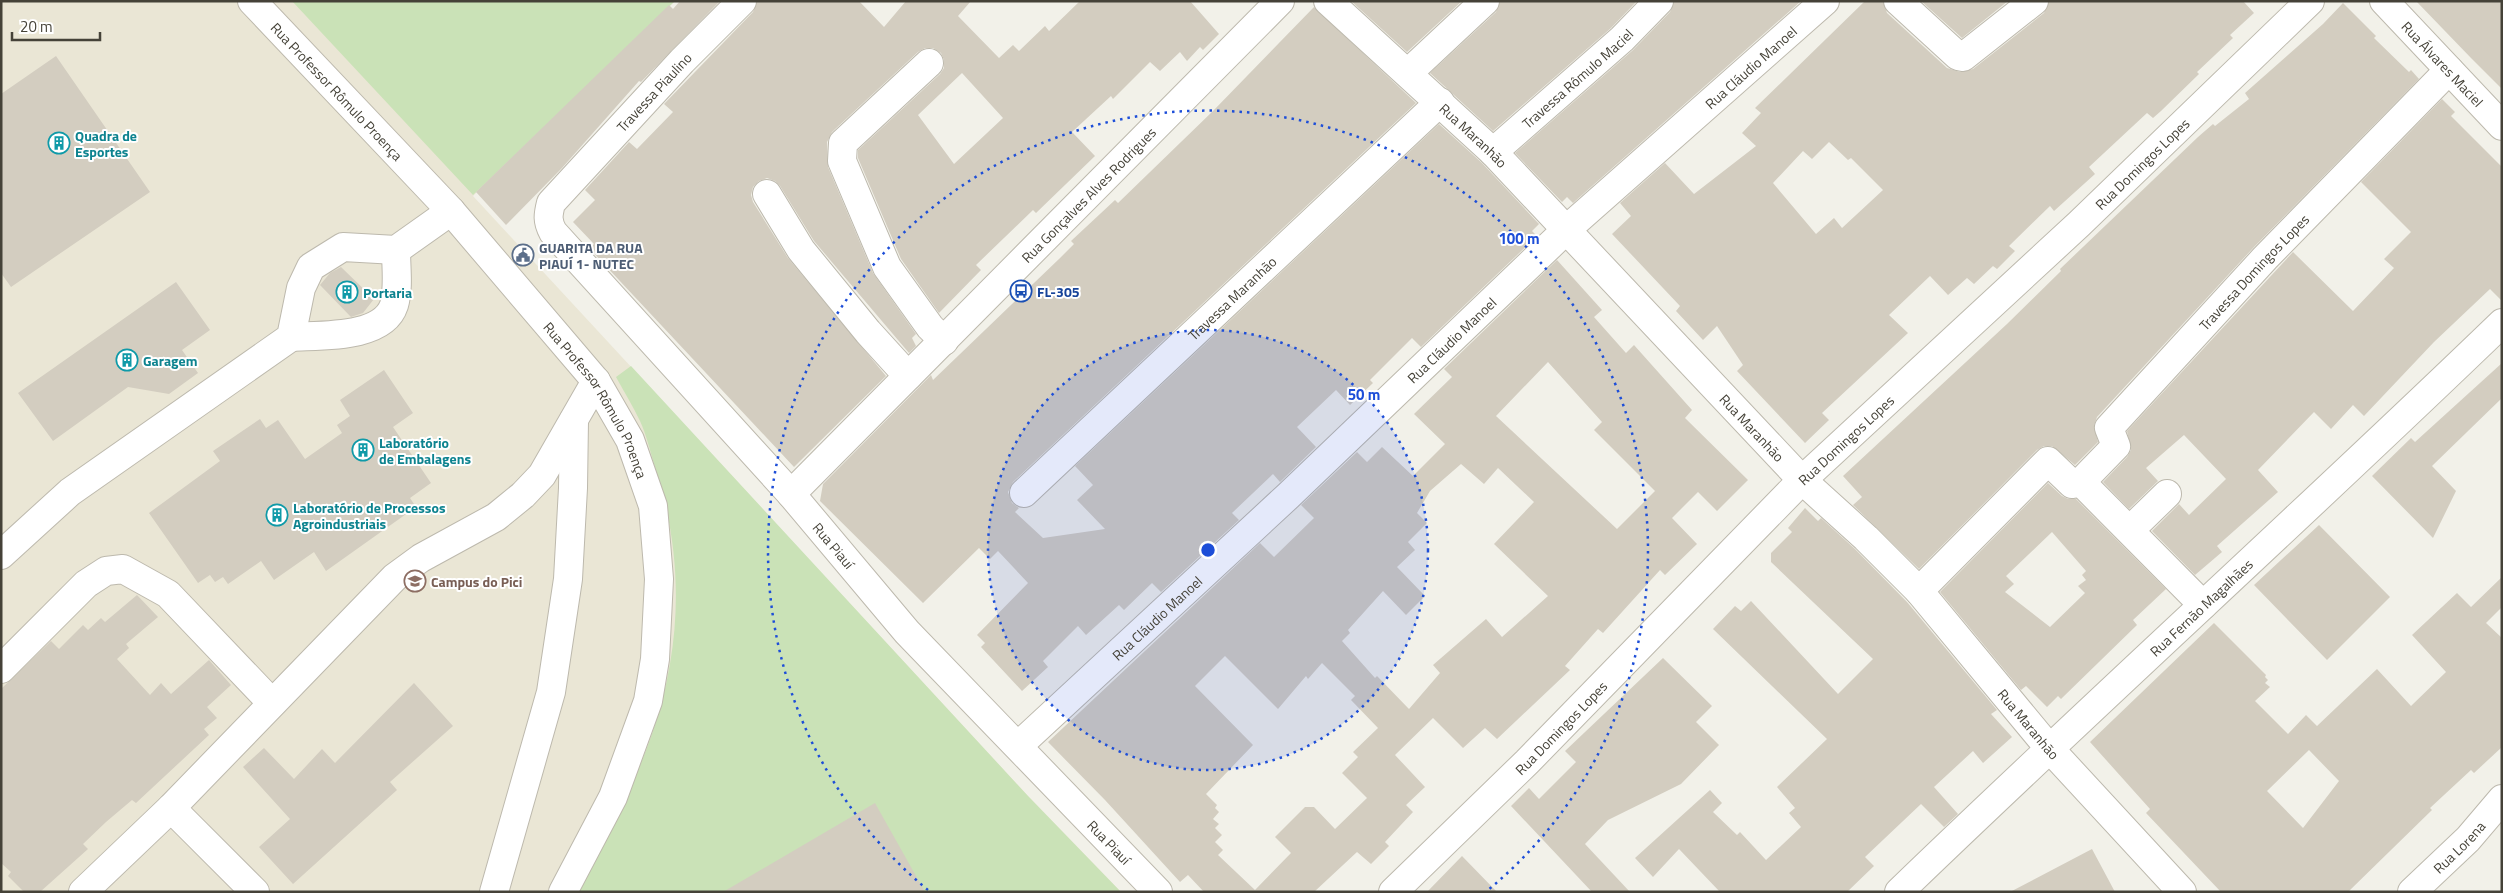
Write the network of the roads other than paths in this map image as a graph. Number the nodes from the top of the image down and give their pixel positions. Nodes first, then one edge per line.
1 (252, 1) edge
2 (742, 1) edge
3 (1280, 1) edge
4 (1328, 1) edge
5 (1486, 1) edge
6 (1659, 1) edge
7 (1825, 1) edge
8 (1898, 1) edge
9 (2034, 1) edge
10 (2310, 1) edge
11 (2384, 1) edge
12 (929, 63) dead end
13 (2449, 70) junction
14 (1408, 73) junction
15 (1440, 102) junction
16 (2502, 126) edge
17 (1493, 152) junction
18 (568, 184) joint
19 (767, 194) dead end
20 (451, 211) junction
21 (1567, 228) junction
22 (396, 250) junction
23 (2502, 323) edge
24 (291, 337) junction
25 (944, 341) junction
26 (908, 376) junction
27 (596, 381) junction
28 (574, 416) junction
29 (1802, 480) junction
30 (2081, 482) junction
31 (1024, 493) dead end
32 (791, 494) junction
33 (2167, 494) dead end
34 (2130, 530) junction
35 (1, 555) edge
36 (1919, 591) junction
37 (2203, 605) junction
38 (1, 669) edge
39 (272, 703) junction
40 (1018, 746) junction
41 (2049, 748) junction
42 (2502, 799) edge
43 (171, 808) junction
44 (83, 892) edge
45 (255, 892) edge
46 (494, 892) edge
47 (563, 892) edge
48 (1158, 892) edge
49 (1393, 892) edge
50 (1899, 892) edge
51 (2182, 892) edge
52 (2412, 892) edge

1 - 20 street, Rua Professor Rômulo Proença
2 - 18 street, Travessa Piaulino
3 - 25 street, Rua Gonçalves Alves Rodrigues
4 - 14 street, Rua Maranhão
5 - 14 street
6 - 17 street, Travessa Rômulo Maciel
7 - 21 street, Rua Cláudio Manoel
8 - 9 street
10 - 29 street, Rua Domingos Lopes
11 - 13 street, Rua Álvares Maciel
12 - 25 street
13 - 16 street, Rua Álvares Maciel
13 - 30 street, Travessa Domingos Lopes
14 - 15 street, Rua Maranhão
15 - 17 street, Rua Maranhão
15 - 31 street, Travessa Maranhão
17 - 21 street, Rua Maranhão
18 - 32 street, Rua Piauí
19 - 26 street
20 - 22 street
20 - 27 street, Rua Professor Rômulo Proença
21 - 29 street, Rua Maranhão
21 - 40 street, Rua Cláudio Manoel
22 - 24 street
22 - 24 street
23 - 37 street, Rua Fernão Magalhães
24 - 35 street
25 - 26 street, Rua Gonçalves Alves Rodrigues
26 - 32 street, Rua Gonçalves Alves Rodrigues
27 - 28 street
27 - 47 street, Rua Professor Rômulo Proença
28 - 39 street
28 - 46 street
29 - 36 street, Rua Maranhão
29 - 49 street, Rua Domingos Lopes
30 - 34 street
30 - 36 street
32 - 40 street, Rua Piauí
33 - 34 street
34 - 37 street
36 - 41 street, Rua Maranhão
37 - 41 street, Rua Fernão Magalhães
38 - 39 street
39 - 43 street
40 - 48 street, Rua Piauí
41 - 50 street, Rua Fernão Magalhães
41 - 51 street, Rua Maranhão
42 - 52 street, Rua Lorena
43 - 44 street
43 - 45 street

